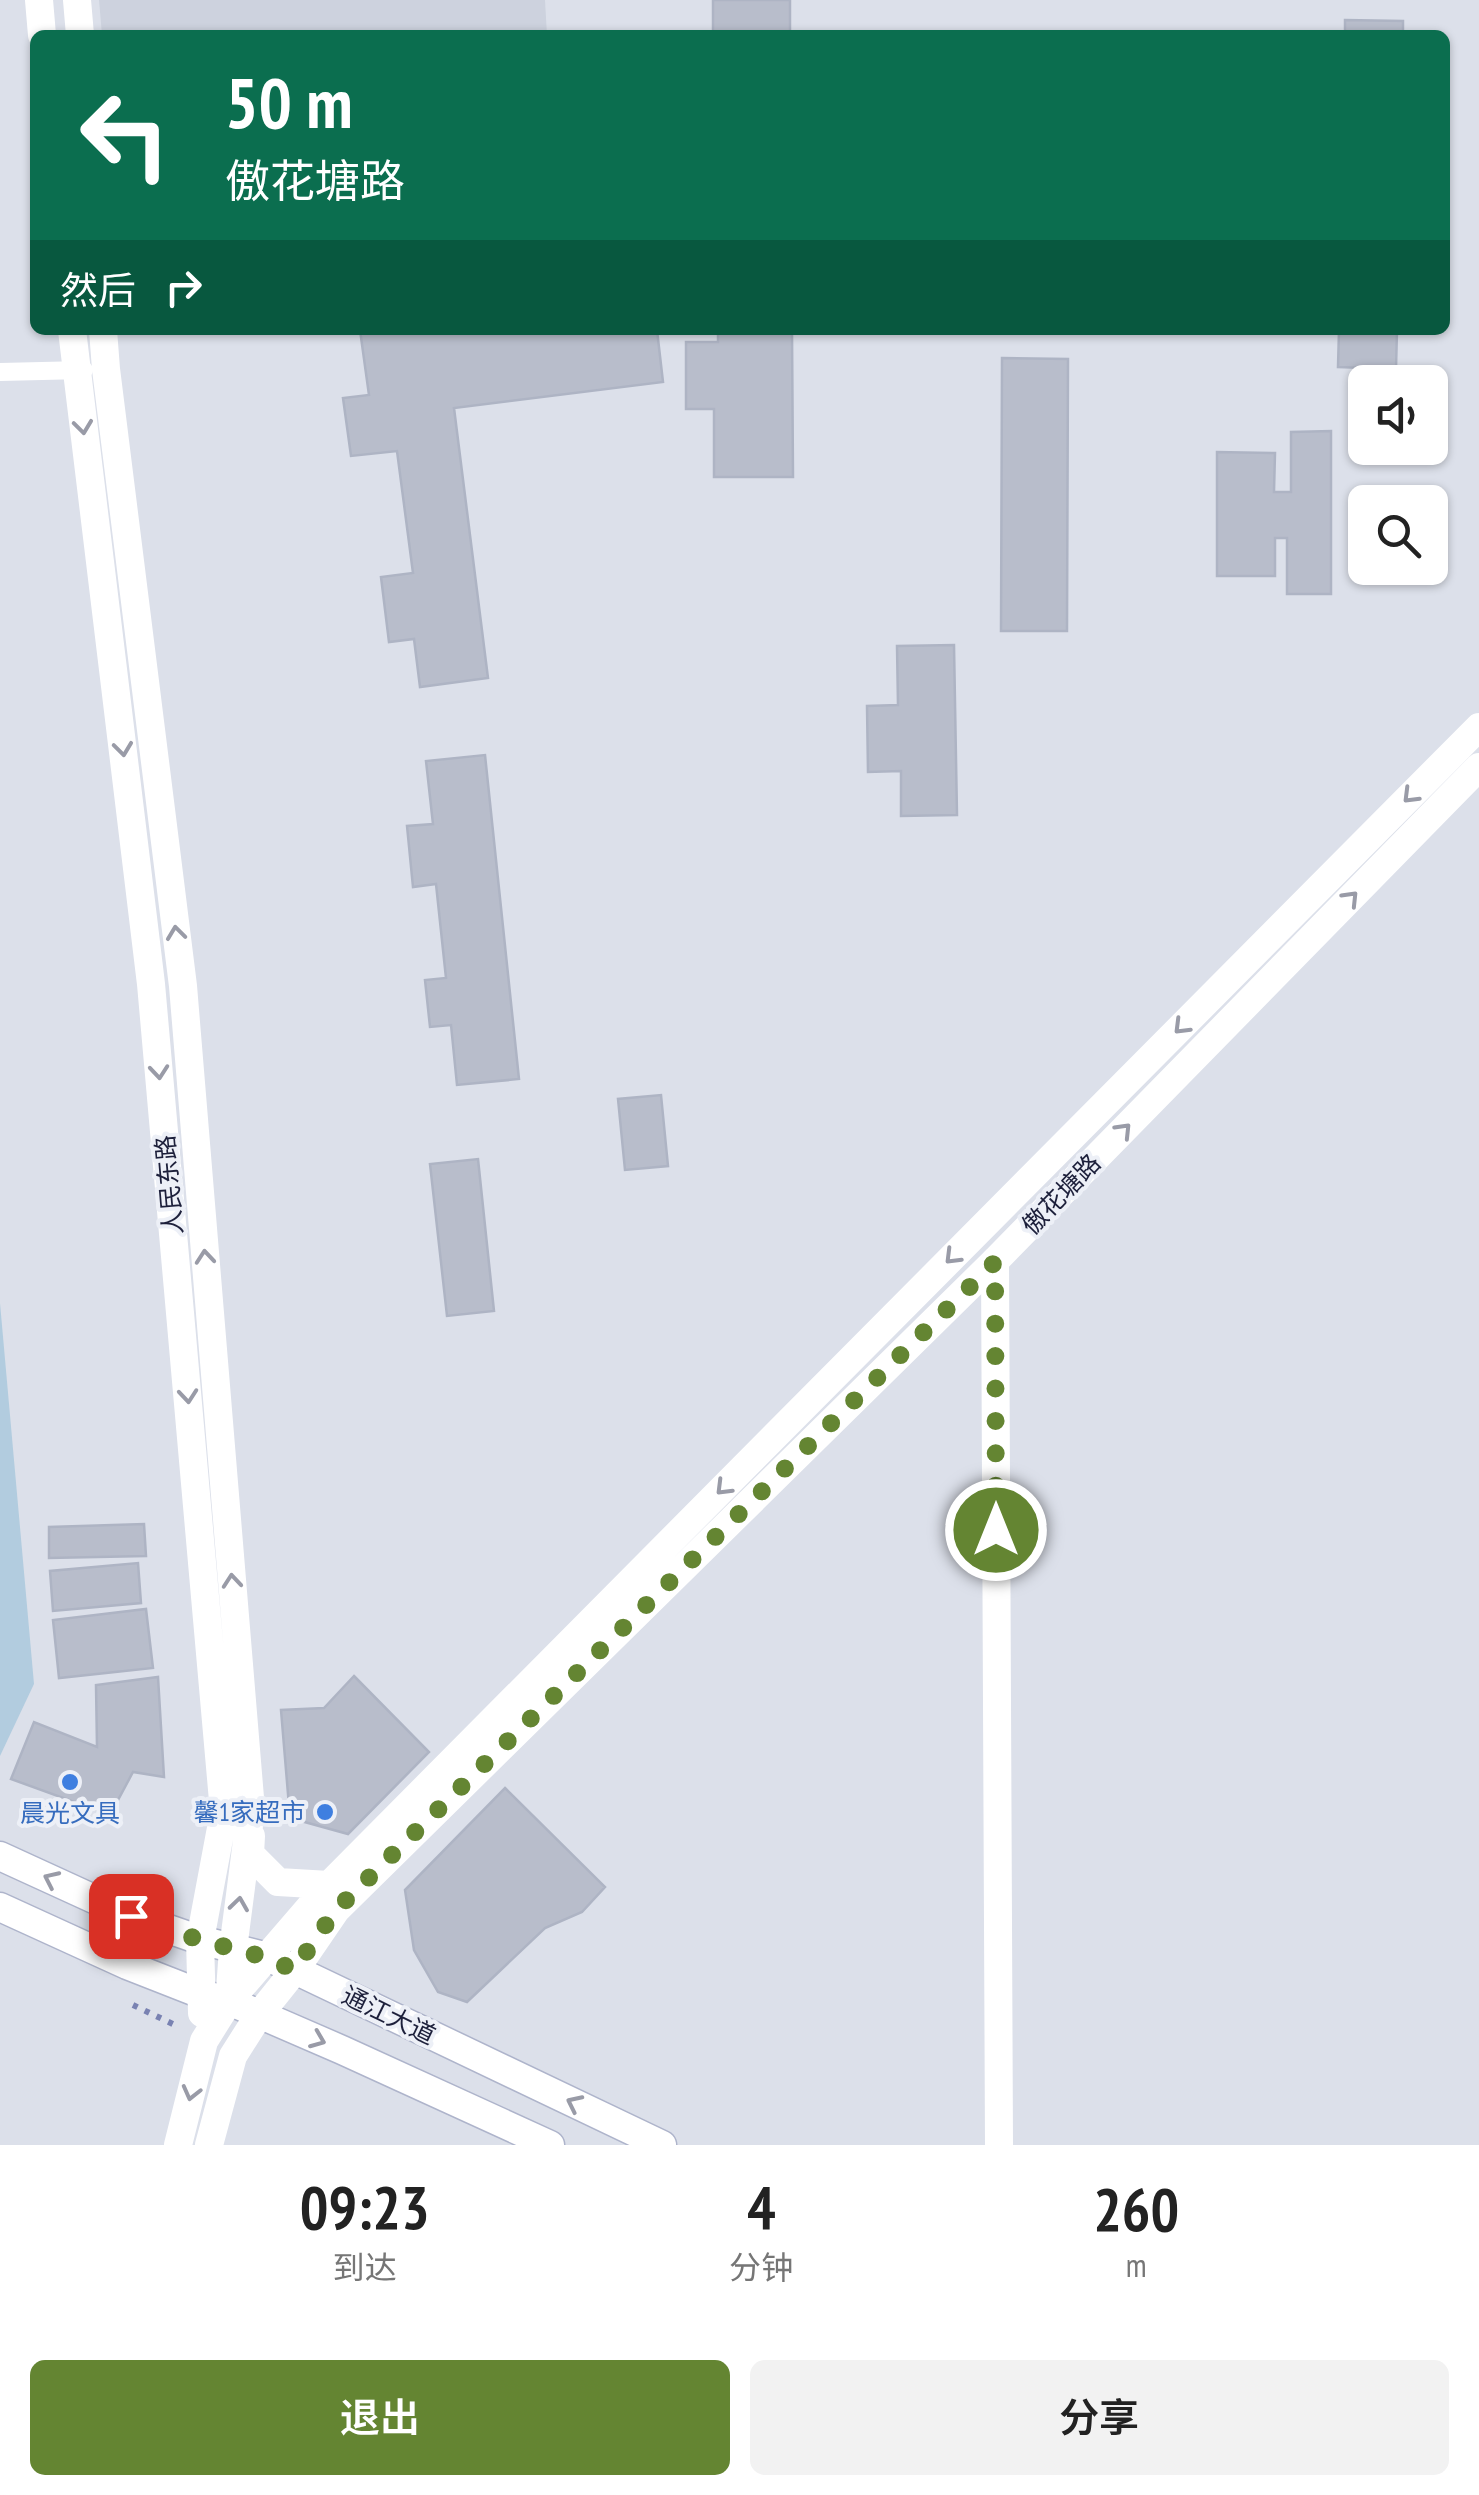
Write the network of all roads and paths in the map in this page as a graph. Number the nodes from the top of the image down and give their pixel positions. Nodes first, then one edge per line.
1 (39, 0) edge
2 (78, 0) edge
3 (42, 30) edge
4 (80, 30) edge
5 (72, 335) edge
6 (104, 335) edge
7 (106, 369) junction
8 (76, 370) junction
9 (0, 372) edge
10 (1479, 727) edge
11 (1479, 767) edge
12 (995, 1262) junction
13 (252, 1810) junction
14 (0, 1856) edge
15 (329, 1885) junction
16 (0, 1907) edge
17 (200, 1940) junction
18 (233, 1949) junction
19 (268, 1958) junction
20 (294, 1970) junction
21 (201, 1994) junction
22 (228, 2001) junction
23 (259, 2015) junction
24 (204, 2040) junction
25 (233, 2056) junction
26 (178, 2145) edge
27 (210, 2145) edge
28 (550, 2145) edge
29 (662, 2145) edge
30 (999, 2145) edge

1 - 3 street
2 - 4 street
5 - 8 street, 人民东路
6 - 7 street, 人民东路
7 - 8 lane
13 -> 7 street, 人民东路
8 - 9 lane
8 -> 17 street, 人民东路
10 -> 15 street
12 -> 11 street, 傲花塘路
12 - 20 street, 傲花塘路
12 - 30 street
13 - 15 street
18 -> 13 street, 人民东路
17 -> 14 street, 通江大道
15 - 19 street
16 - 21 street, 通江大道
17 - 18 street, 通江大道
17 - 21 street, 人民东路
18 - 19 street, 通江大道
18 - 22 street, 人民东路
19 - 20 street, 通江大道
19 - 22 street
20 - 23 street, 傲花塘路
29 -> 20 street, 通江大道
21 - 22 street, 通江大道
21 - 24 street, 人民东路
22 - 23 street, 通江大道
22 - 24 street
22 - 25 street, 傲花塘路
23 - 25 street, 傲花塘路
23 -> 28 street, 通江大道
24 -> 26 street
25 - 27 street, 傲花塘路

